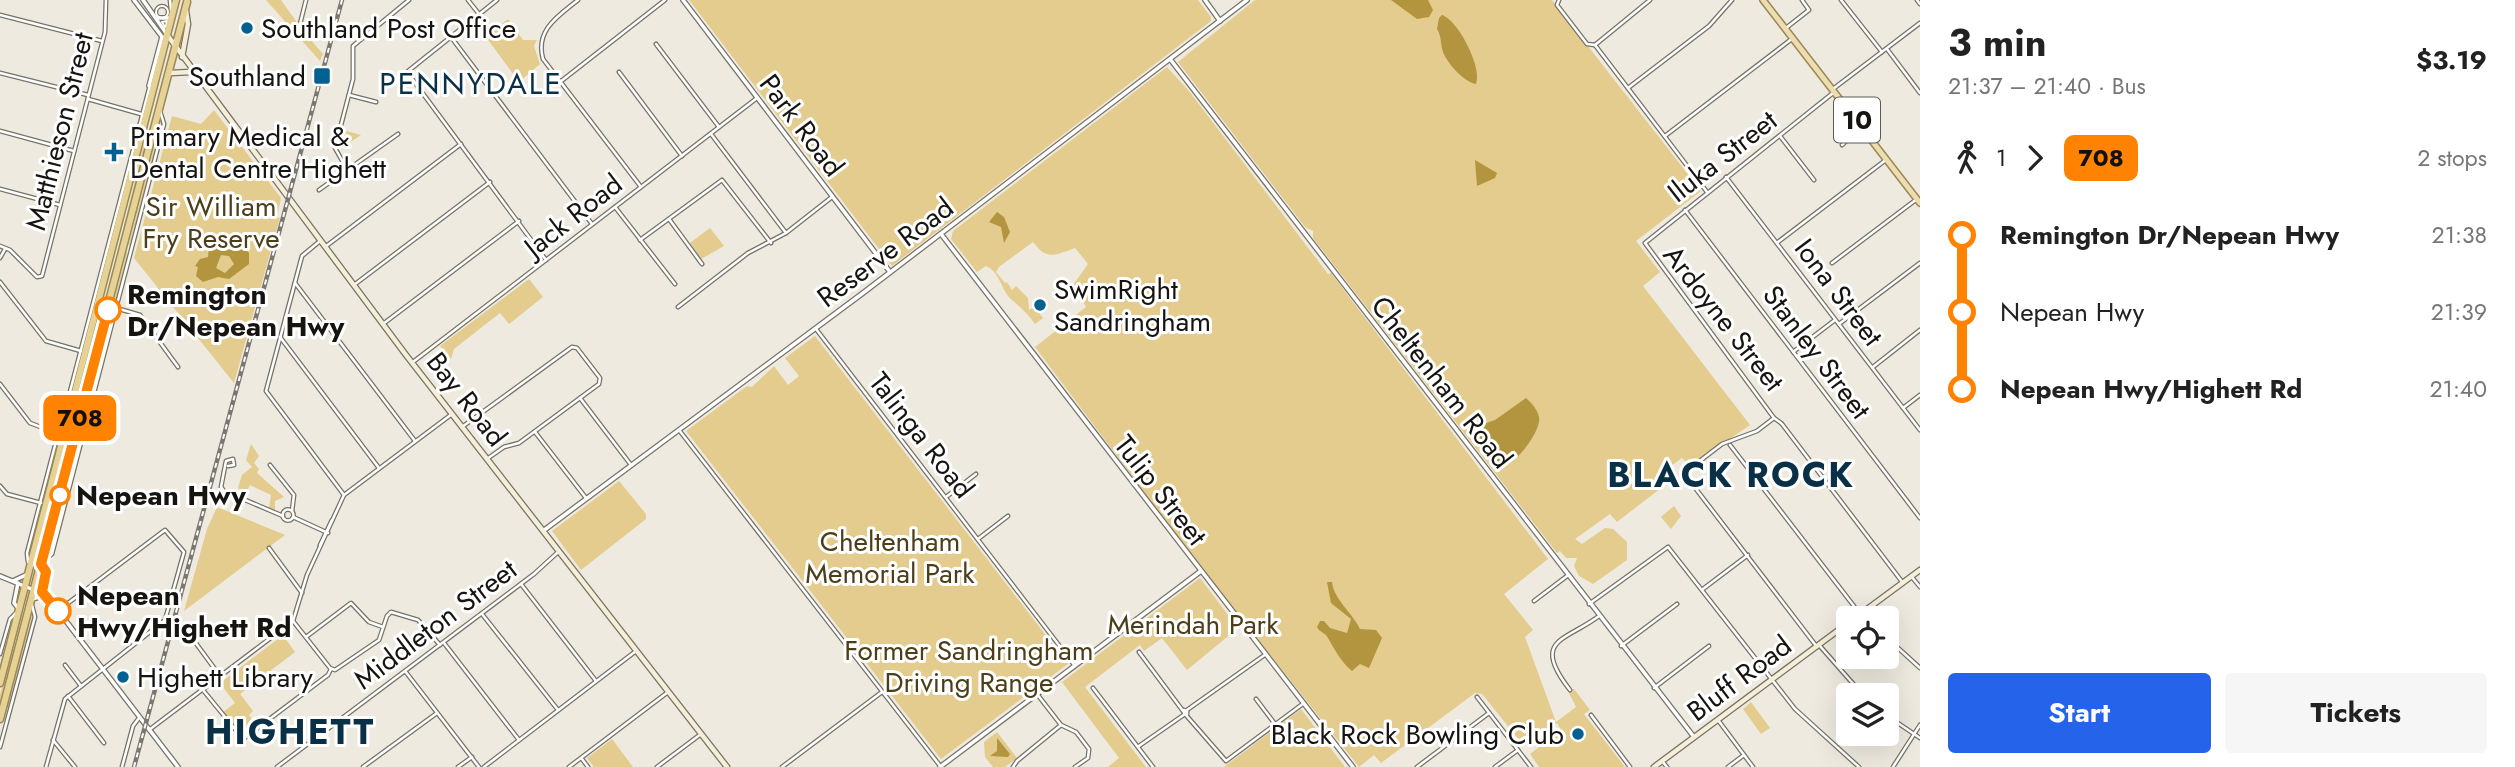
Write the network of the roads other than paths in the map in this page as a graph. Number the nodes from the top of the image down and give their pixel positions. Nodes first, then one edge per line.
1 (106, 0) edge
2 (134, 0) edge
3 (143, 0) edge
4 (170, 0) edge
5 (176, 0) edge
6 (306, 0) edge
7 (409, 0) edge
8 (468, 0) edge
9 (497, 0) edge
10 (578, 0) edge
11 (665, 0) edge
12 (683, 0) edge
13 (1205, 0) edge
14 (1247, 0) edge
15 (1650, 0) edge
16 (1732, 0) edge
17 (1763, 0) edge
18 (1802, 0) edge
19 (1841, 0) edge
20 (1558, 1) edge
21 (187, 5) joint
22 (479, 14) junction
23 (0, 15) edge
24 (173, 15) junction
25 (156, 18) junction
26 (1220, 21) junction
27 (1920, 23) edge
28 (300, 24) dead end
29 (1785, 29) junction
30 (450, 37) junction
31 (165, 38) junction
32 (1793, 38) junction
33 (103, 42) junction
34 (656, 44) dead end
35 (1595, 46) junction
36 (1886, 49) junction
37 (1882, 52) junction
38 (178, 53) junction
39 (1170, 60) junction
40 (192, 72) junction
41 (619, 72) dead end
42 (0, 73) edge
43 (170, 73) junction
44 (558, 83) junction
45 (1627, 89) junction
46 (1835, 91) junction
47 (1920, 93) edge
48 (349, 95) junction
49 (88, 98) junction
50 (757, 98) junction
51 (376, 102) dead end
52 (145, 115) junction
53 (1862, 126) junction
54 (719, 127) junction
55 (0, 131) edge
56 (398, 134) dead end
57 (711, 134) junction
58 (1780, 136) junction
59 (1664, 137) junction
60 (461, 144) junction
61 (1842, 145) dead end
62 (75, 150) junction
63 (682, 156) junction
64 (1887, 159) junction
65 (348, 171) junction
66 (1726, 177) junction
67 (1814, 180) dead end
68 (490, 182) junction
69 (641, 187) junction
70 (0, 189) edge
71 (318, 190) dead end
72 (1707, 192) junction
73 (832, 197) junction
74 (1918, 201) edge
75 (60, 205) junction
76 (615, 207) junction
77 (1685, 210) junction
78 (668, 219) junction
79 (519, 221) junction
80 (592, 224) junction
81 (786, 233) junction
82 (941, 234) junction
83 (320, 240) junction
84 (640, 240) junction
85 (771, 243) junction
86 (1644, 243) joint
87 (1777, 243) junction
88 (0, 246) edge
89 (115, 246) junction
90 (325, 247) junction
91 (5, 248) junction
92 (127, 249) junction
93 (0, 258) edge
94 (547, 260) junction
95 (1832, 263) dead end
96 (1920, 263) edge
97 (702, 264) dead end
98 (890, 272) junction
99 (0, 282) edge
100 (295, 283) junction
101 (675, 284) dead end
102 (354, 285) junction
103 (678, 307) dead end
104 (116, 308) junction
105 (1835, 320) junction
106 (383, 324) junction
107 (1839, 324) junction
108 (816, 328) junction
109 (1920, 330) edge
110 (280, 337) junction
111 (84, 352) junction
112 (1793, 352) junction
113 (412, 362) junction
114 (178, 367) dead end
115 (1872, 368) junction
116 (0, 384) edge
117 (1920, 395) edge
118 (580, 398) junction
119 (1903, 408) junction
120 (452, 414) junction
121 (80, 416) junction
122 (1774, 417) junction
123 (86, 425) junction
124 (462, 427) junction
125 (679, 430) junction
126 (1920, 430) edge
127 (63, 432) junction
128 (535, 432) junction
129 (76, 434) junction
130 (415, 441) junction
131 (1730, 445) junction
132 (79, 451) junction
133 (70, 455) junction
134 (487, 459) junction
135 (270, 465) dead end
136 (631, 465) junction
137 (228, 466) dead end
138 (379, 468) junction
139 (976, 474) dead end
140 (0, 486) edge
141 (344, 495) junction
142 (946, 497) junction
143 (586, 498) junction
144 (44, 504) junction
145 (292, 511) junction
146 (283, 516) junction
147 (1008, 516) dead end
148 (292, 518) junction
149 (1920, 518) edge
150 (543, 531) junction
151 (326, 532) junction
152 (978, 539) junction
153 (269, 548) dead end
154 (558, 551) junction
155 (1748, 555) junction
156 (564, 558) junction
157 (549, 563) junction
158 (41, 565) junction
159 (1920, 570) edge
160 (30, 571) junction
161 (1201, 571) junction
162 (0, 576) edge
163 (1567, 576) junction
164 (1911, 576) junction
165 (11, 581) junction
166 (18, 583) junction
167 (295, 583) junction
168 (1903, 583) junction
169 (521, 584) junction
170 (26, 586) junction
171 (303, 587) junction
172 (1920, 587) edge
173 (1702, 590) junction
174 (41, 592) junction
175 (302, 593) junction
176 (32, 600) junction
177 (1534, 601) dead end
178 (1589, 604) junction
179 (1677, 604) dead end
180 (1856, 606) edge
181 (1873, 606) edge
182 (20, 611) junction
183 (58, 611) junction
184 (482, 613) junction
185 (1599, 616) junction
186 (293, 621) junction
187 (184, 627) dead end
188 (384, 627) junction
189 (14, 632) junction
190 (1836, 632) edge
191 (2, 636) edge
192 (306, 637) junction
193 (442, 643) junction
194 (1621, 646) junction
195 (1709, 646) dead end
196 (1818, 646) junction
197 (1899, 649) edge
198 (636, 651) junction
199 (1139, 652) dead end
200 (1265, 653) junction
201 (0, 654) edge
202 (65, 665) dead end
203 (1075, 666) junction
204 (1920, 668) edge
205 (102, 669) junction
206 (331, 669) junction
207 (405, 671) junction
208 (220, 676) junction
209 (1772, 680) junction
210 (596, 681) junction
211 (0, 683) edge
212 (1852, 683) edge
213 (81, 686) junction
214 (1093, 688) dead end
215 (1654, 688) junction
216 (202, 690) junction
217 (1570, 690) dead end
218 (668, 692) junction
219 (882, 692) junction
220 (1037, 694) junction
221 (68, 696) junction
222 (1477, 697) dead end
223 (1256, 699) dead end
224 (1304, 703) junction
225 (3, 706) junction
226 (558, 710) junction
227 (1185, 712) junction
228 (437, 713) junction
229 (1489, 713) junction
230 (9, 714) junction
231 (1591, 715) dead end
232 (139, 717) junction
233 (0, 719) edge
234 (1718, 720) junction
235 (159, 723) junction
236 (1275, 724) junction
237 (1899, 724) edge
238 (1920, 724) edge
239 (1061, 725) junction
240 (6, 727) junction
241 (0, 730) edge
242 (149, 730) junction
243 (701, 734) junction
244 (1914, 734) junction
245 (1920, 738) edge
246 (156, 739) junction
247 (1693, 739) junction
248 (53, 740) junction
249 (519, 740) junction
250 (104, 743) dead end
251 (0, 747) edge
252 (1138, 748) junction
253 (1518, 750) junction
254 (1744, 755) junction
255 (472, 757) junction
256 (581, 758) junction
257 (1662, 761) junction
258 (46, 767) edge
259 (75, 767) edge
260 (122, 767) edge
261 (178, 767) edge
262 (277, 767) edge
263 (363, 767) edge
264 (458, 767) edge
265 (481, 767) edge
266 (569, 767) edge
267 (588, 767) edge
268 (657, 767) edge
269 (727, 767) edge
270 (782, 767) edge
271 (940, 767) edge
272 (1013, 767) edge
273 (1075, 767) edge
274 (1153, 767) edge
275 (1353, 767) edge
276 (1417, 767) edge
277 (1495, 767) edge
278 (1531, 767) edge
279 (1630, 767) edge
280 (1654, 767) edge
281 (1667, 767) edge
282 (1728, 767) edge
283 (1753, 767) edge
284 (1859, 767) edge
285 (1893, 767) edge

1 - 33 street, Matthieson Street
2 - 31 street
3 - 25 street
4 - 24 street
5 - 24 highway
6 - 28 street
7 - 48 street
8 - 22 street
9 - 22 street
10 - 44 street
11 - 44 street
12 - 50 street, Park Road
13 - 26 street
14 - 26 street, Reserve Road
15 - 35 street
16 - 45 street
17 - 29 main road, 10
18 - 29 street
19 - 37 street
20 - 35 street
21 - 38 highway
21 - 38 main road
22 - 30 street
23 - 33 street
24 - 25 street
24 - 31 highway
25 - 31 street
26 - 39 street, Reserve Road
27 - 36 street, Iluka Street
29 - 32 main road, 10
30 - 60 street
30 - 80 street
31 - 38 main road, Bay Road
31 - 52 highway
32 - 46 main road, 10
32 - 59 street
33 - 49 street, Matthieson Street
34 - 54 street
35 - 45 street
36 - 37 street, Iluka Street
36 - 47 street
37 - 46 street, Iluka Street
38 - 40 main road, Bay Road
38 - 43 highway
39 - 82 street, Reserve Road
39 - 163 street, Cheltenham Road
40 - 43 main road
40 - 83 main road, Bay Road
41 - 63 street
42 - 49 street
43 - 92 highway
44 - 69 street
45 - 59 street
46 - 53 main road, 10
46 - 58 street, Iluka Street
48 - 51 street
48 - 65 street
49 - 52 street
49 - 62 street, Matthieson Street
50 - 54 street, Jack Road
50 - 73 street, Park Road
52 - 89 highway
52 - 111 street
53 - 61 street
53 - 64 main road, 10
54 - 57 street, Jack Road
55 - 62 street
56 - 65 street
57 - 63 street, Jack Road
57 - 81 street
58 - 66 street, Iluka Street
58 - 67 street
59 - 72 street
60 - 68 street
60 - 90 street
62 - 75 street, Matthieson Street
63 - 69 street, Jack Road
64 - 74 main road, 10
64 - 87 street
65 - 71 street
66 - 72 street, Iluka Street
66 - 87 street, Iona Street
68 - 79 street
68 - 102 street
69 - 76 street, Jack Road
70 - 75 street
72 - 77 street, Iluka Street
73 - 81 street
73 - 98 street, Park Road
74 - 95 street
75 - 91 street, Matthieson Street
76 - 80 street, Jack Road
76 - 84 street
77 - 86 street, Iluka Street
77 - 112 street, Stanley Street
78 - 84 street
78 - 85 street
78 - 97 street
79 - 94 street
79 - 106 street
80 - 94 street, Jack Road
81 - 85 street
82 - 98 street, Reserve Road
82 - 161 street, Tulip Street
83 - 90 main road, Bay Road
83 - 100 street
84 - 101 street
85 - 103 street
86 - 122 street, Ardoyne Street
87 - 105 street, Iona Street
88 - 91 street
89 - 92 highway
89 - 111 highway
90 - 102 main road, Bay Road
91 - 93 street
92 - 104 street
92 - 121 highway
94 - 113 street, Jack Road
96 - 107 street
98 - 108 street, Reserve Road
99 - 111 street
100 - 110 street
100 - 130 street
102 - 106 main road, Bay Road
104 - 114 street
104 - 123 street
105 - 107 street, Iona Street
105 - 112 street
106 - 113 main road, Bay Road
107 - 115 street, Iona Street
108 - 125 street, Reserve Road
108 - 142 street, Talinga Road
109 - 115 street
110 - 138 street
110 - 141 street
111 - 127 highway
112 - 149 street, Stanley Street
113 - 120 main road, Bay Road
115 - 119 street, Iona Street
116 - 127 street
117 - 119 street
118 - 124 street
118 - 128 street
118 - 136 street
119 - 126 street, Iona Street
120 - 124 main road, Bay Road
120 - 130 street
121 - 123 street
121 - 129 highway
122 - 131 street
122 - 168 street, Ardoyne Street
123 - 132 street
124 - 134 main road, Bay Road
125 - 136 street, Reserve Road
125 - 219 street
127 - 129 street
127 - 144 highway
128 - 134 street
128 - 143 street
129 - 133 highway
130 - 138 street
131 - 155 street
131 - 180 street
132 - 133 street
132 - 158 street
133 - 158 highway
134 - 150 main road, Bay Road
135 - 145 street
136 - 143 street, Reserve Road
137 - 146 street
138 - 141 street
139 - 142 street
140 - 144 street
141 - 151 street
142 - 152 street, Talinga Road
143 - 150 street, Reserve Road
144 - 160 highway
145 - 146 street
145 - 148 street
146 - 148 street
147 - 152 street
148 - 151 street
150 - 154 main road, Bay Road
151 - 171 street
152 - 203 street, Talinga Road
153 - 167 street
154 - 156 main road, Bay Road
154 - 157 street, Middleton Street
155 - 173 street
155 - 196 street
156 - 157 street, Middleton Street
156 - 198 main road, Bay Road
157 - 169 street, Middleton Street
158 - 160 highway
158 - 174 highway
159 - 164 main road
160 - 165 street
160 - 170 highway
161 - 200 street, Tulip Street
161 - 203 street
162 - 165 street
163 - 177 street
163 - 178 street, Cheltenham Road
164 - 168 main road
164 - 172 street
165 - 166 street
166 - 170 street
166 - 182 street
167 - 171 street
167 - 175 street
168 - 181 main road
169 - 184 street, Middleton Street
169 - 210 street
170 - 174 street
170 - 182 highway
171 - 175 street
173 - 178 street
173 - 209 street
174 - 176 highway
174 - 176 street
174 - 183 street
175 - 186 street
176 - 225 highway
176 - 230 street
178 - 185 street, Cheltenham Road
179 - 194 street
182 - 189 highway
182 - 191 street
183 - 205 street
183 - 205 street
184 - 193 street, Middleton Street
184 - 226 street
185 - 194 street, Cheltenham Road
185 - 217 street
186 - 192 street
186 - 208 street
187 - 208 street
188 - 192 street
188 - 193 street
188 - 206 street
189 - 191 street
189 - 211 highway
190 - 196 main road, Bluff Road
191 - 201 street
192 - 206 street
193 - 207 street, Middleton Street
193 - 249 street
194 - 215 street, Cheltenham Road
195 - 215 street
196 - 209 main road, Bluff Road
196 - 212 street
197 - 204 street
198 - 210 street
198 - 218 main road, Bay Road
199 - 227 street
200 - 224 street, Tulip Street
200 - 227 street
202 - 213 street
203 - 220 street
205 - 213 street
205 - 232 street
206 - 216 street
207 - 228 street
207 - 262 street, Middleton Street
208 - 216 street
209 - 234 main road, Bluff Road
209 - 284 street
210 - 226 street
213 - 221 street
214 - 252 street
215 - 247 street, Cheltenham Road
216 - 235 street
218 - 243 main road, Bay Road
218 - 256 street
219 - 270 street
219 - 271 street
220 - 239 street
220 - 271 street
221 - 248 street
221 - 250 street
222 - 229 street
223 - 236 street
224 - 236 street
224 - 275 street, Tulip Street
225 - 230 street
225 - 233 highway
226 - 249 street
227 - 236 street
227 - 252 street
228 - 255 street
228 - 263 street
229 - 253 street
229 - 276 street
230 - 240 street
231 - 279 street
232 - 242 street
232 - 260 street
234 - 247 main road, Bluff Road
234 - 254 street
235 - 242 street
235 - 246 street
237 - 244 street
238 - 244 street
239 - 272 street
239 - 273 street
240 - 241 street
240 - 251 street
242 - 246 street
243 - 268 street
243 - 269 main road, Bay Road
244 - 245 street
244 - 285 street
246 - 261 street
247 - 257 main road, Bluff Road
248 - 258 street
248 - 259 street
249 - 265 street
252 - 274 street
253 - 277 street
253 - 278 street
254 - 282 street
254 - 283 street
255 - 264 street
255 - 265 street
256 - 266 street
256 - 267 street
257 - 280 main road, Bluff Road
257 - 281 street

